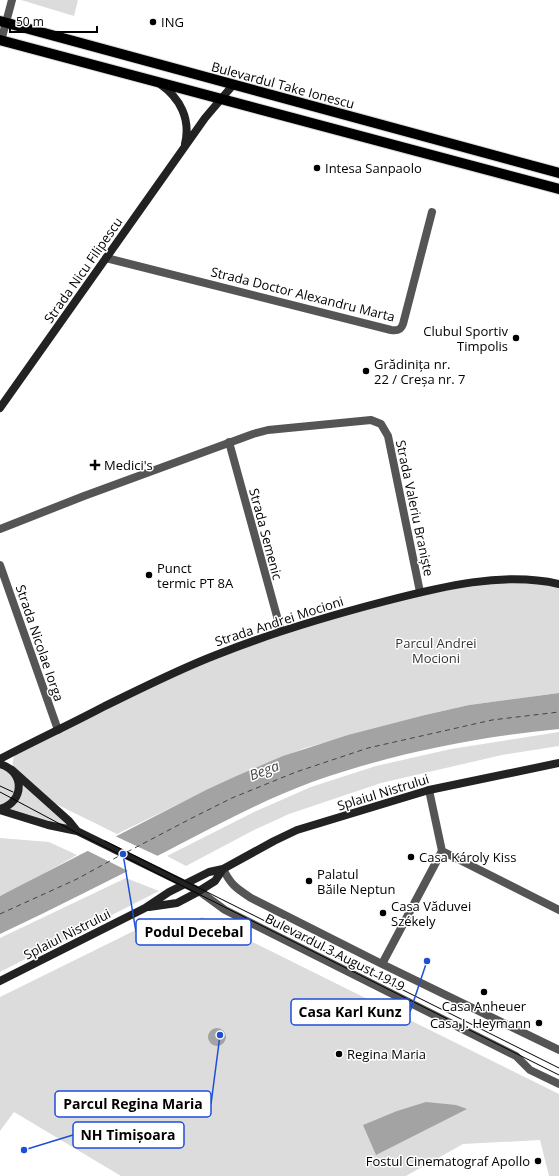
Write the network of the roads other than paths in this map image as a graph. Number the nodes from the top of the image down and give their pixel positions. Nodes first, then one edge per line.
1 (12, 0) edge
2 (3, 22) edge
3 (1, 40) edge
4 (158, 82) junction
5 (233, 85) junction
6 (221, 99) junction
7 (185, 146) junction
8 (559, 173) edge
9 (559, 189) edge
10 (432, 212) dead end
11 (106, 258) junction
12 (0, 408) edge
13 (229, 442) junction
14 (0, 529) edge
15 (0, 565) edge
16 (559, 584) edge
17 (420, 592) junction
18 (281, 631) junction
19 (58, 730) junction
20 (24, 746) junction
21 (0, 759) edge
22 (559, 763) edge
23 (0, 764) edge
24 (10, 768) junction
25 (429, 790) junction
26 (0, 810) edge
27 (77, 831) junction
28 (442, 852) junction
29 (223, 869) junction
30 (186, 884) junction
31 (199, 891) junction
32 (145, 908) junction
33 (559, 910) edge
34 (382, 964) junction
35 (0, 981) edge
36 (559, 1050) edge
37 (559, 1084) edge

1 - 2 street
2 - 3 street
2 - 5 main road, Bulevardul Take Ionescu
3 - 4 main road
4 - 6 main road
4 - 7 street
5 - 6 street, Strada Nicu Filipescu
5 - 8 main road, Bulevardul Take Ionescu
6 - 7 street, Strada Nicu Filipescu
6 - 9 main road
7 - 11 street, Strada Nicu Filipescu
10 - 11 street, Strada Doctor Alexandru Marta
11 - 12 street, Strada Nicu Filipescu
13 - 14 street
13 - 17 street, Strada Valeriu Braniște
13 - 18 street, Strada Semenic
15 - 19 street, Strada Nicolae Iorga
16 - 17 street, Strada Andrei Mocioni
17 - 18 street, Strada Andrei Mocioni
18 - 19 street, Strada Andrei Mocioni
19 - 20 street, Strada Andrei Mocioni
20 - 21 street, Strada Andrei Mocioni
20 - 24 street, Strada Andrei Mocioni
22 - 25 street, Splaiul Nistrului
23 - 24 street
24 - 26 street
24 - 27 street
25 - 28 street
25 - 29 street, Splaiul Nistrului
26 - 27 street
27 - 30 street, Bulevardul 3 August 1919
28 - 33 street
28 - 34 street
29 - 30 street, Splaiul Nistrului
29 - 31 street, Splaiul Nistrului
29 - 34 street, Bulevardul 3 August 1919
30 - 31 street, Bulevardul 3 August 1919
30 - 32 street, Splaiul Nistrului
31 - 32 street, Splaiul Nistrului
31 - 37 street, Bulevardul 3 August 1919
32 - 35 street, Splaiul Nistrului
34 - 36 street, Bulevardul 3 August 1919

